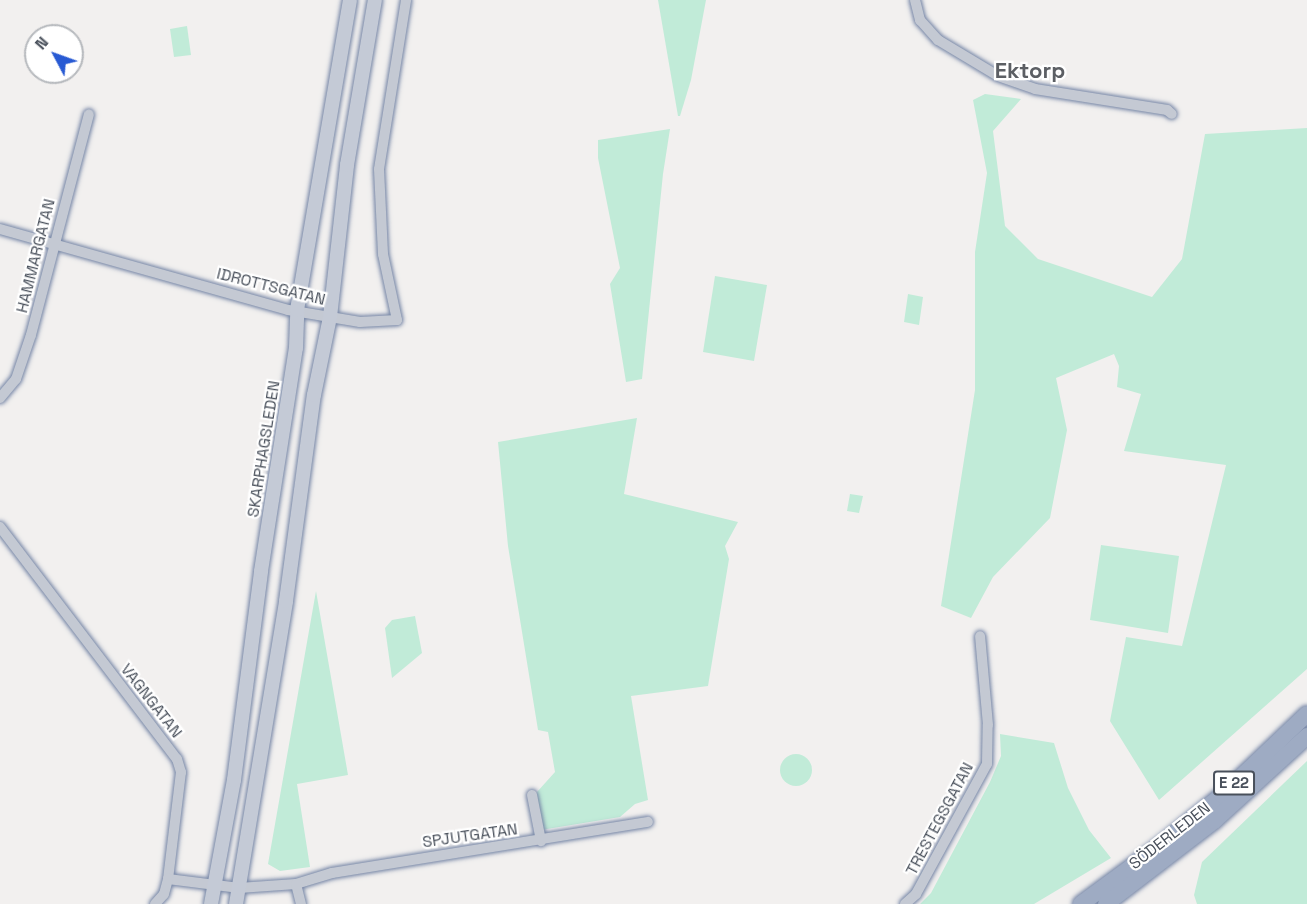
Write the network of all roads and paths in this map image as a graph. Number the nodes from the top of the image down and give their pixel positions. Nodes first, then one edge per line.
1 (350, 0) edge
2 (375, 0) edge
3 (406, 0) edge
4 (915, 0) edge
5 (88, 114) dead end
6 (1172, 114) dead end
7 (0, 229) edge
8 (54, 244) junction
9 (297, 310) junction
10 (330, 317) junction
11 (0, 398) edge
12 (0, 527) edge
13 (980, 636) dead end
14 (1307, 714) edge
15 (1307, 736) edge
16 (532, 795) dead end
17 (648, 822) dead end
18 (541, 841) junction
19 (168, 879) junction
20 (296, 884) junction
21 (214, 886) junction
22 (239, 888) junction
23 (155, 904) edge
24 (211, 904) edge
25 (236, 904) edge
26 (301, 904) edge
27 (905, 904) edge
28 (1081, 904) edge
29 (1106, 904) edge

1 - 9 main road, SKARPHAGSLEDEN
2 - 10 main road
3 - 10 street, IDROTTSGATAN
4 - 6 street
5 - 8 street, HAMMARGATAN
7 - 8 street, IDROTTSGATAN
8 - 9 street, IDROTTSGATAN
8 - 11 street, HAMMARGATAN
9 - 10 street, IDROTTSGATAN
9 - 21 main road, SKARPHAGSLEDEN
10 - 22 main road
12 - 19 street, VAGNGATAN
13 - 27 street, TRESTEGSGATAN
14 - 28 highway, SÖDERLEDEN / E 22
15 - 29 highway, SÖDERLEDEN / E 22
16 - 18 street
17 - 18 street, SPJUTGATAN
18 - 20 street, SPJUTGATAN
19 - 21 street
19 - 23 street
20 - 22 street
20 - 26 street
21 - 22 street
21 - 24 main road, SKARPHAGSLEDEN
22 - 25 main road

